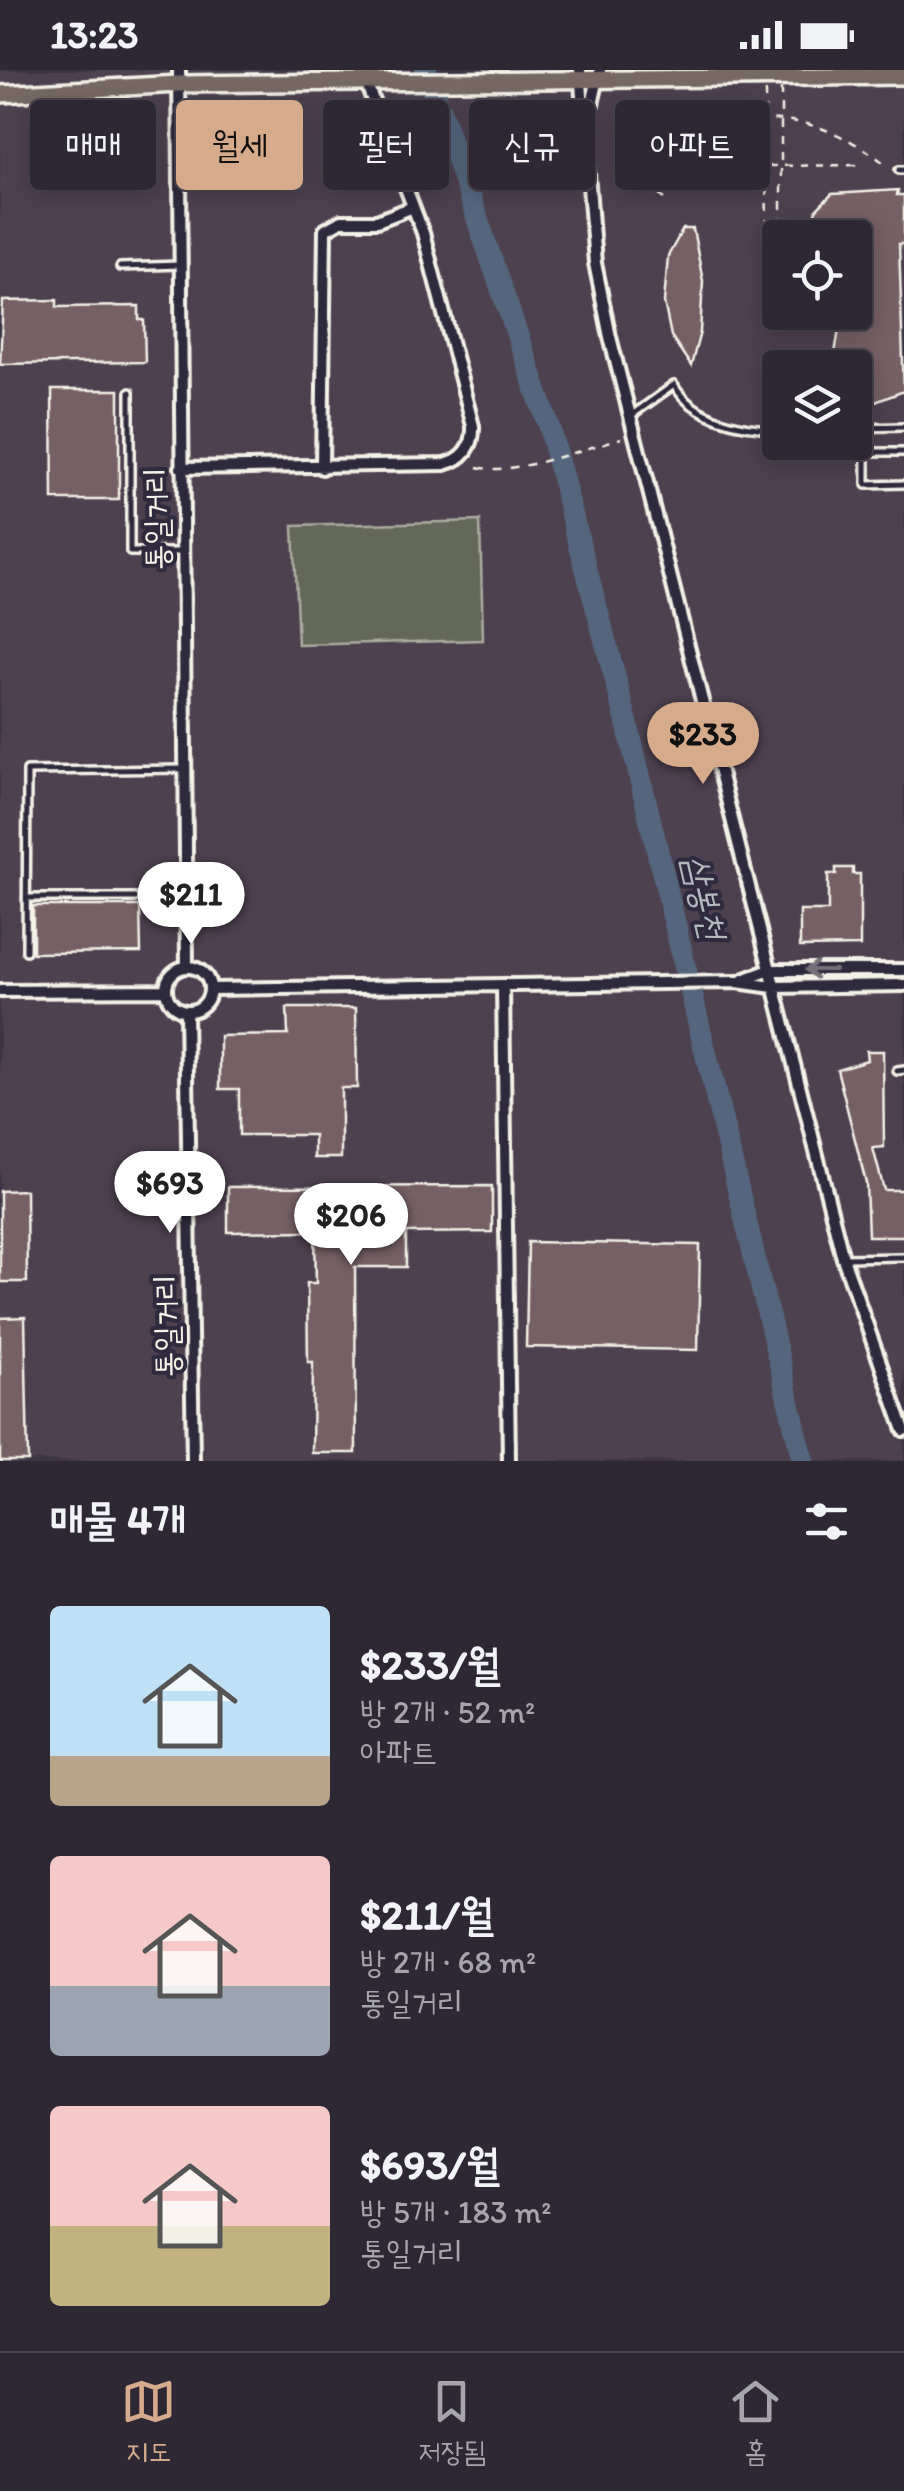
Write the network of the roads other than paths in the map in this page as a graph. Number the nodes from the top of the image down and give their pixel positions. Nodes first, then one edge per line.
1 (580, 75) edge
2 (600, 75) edge
3 (904, 76) edge
4 (179, 77) edge
5 (366, 82) junction
6 (0, 94) edge
7 (583, 100) edge
8 (594, 100) edge
9 (588, 190) edge
10 (413, 208) junction
11 (180, 265) junction
12 (120, 268) dead end
13 (130, 392) dead end
14 (630, 415) junction
15 (904, 427) edge
16 (872, 428) edge
17 (762, 429) edge
18 (904, 452) edge
19 (180, 468) junction
20 (322, 468) junction
21 (904, 484) edge
22 (182, 552) junction
23 (184, 769) junction
24 (26, 898) junction
25 (135, 898) dead end
26 (26, 951) dead end
27 (187, 967) junction
28 (770, 970) junction
29 (904, 970) edge
30 (737, 982) junction
31 (502, 985) junction
32 (904, 985) edge
33 (774, 986) junction
34 (210, 989) junction
35 (166, 990) junction
36 (0, 992) edge
37 (186, 1011) junction
38 (843, 1258) junction
39 (904, 1258) edge
40 (904, 1430) edge
41 (193, 1461) edge
42 (509, 1461) edge

1 - 2 main road
1 - 5 main road
1 - 7 street
2 - 3 main road
2 - 8 street
4 - 5 main road
4 - 6 main road
4 - 11 street, 통일거리
5 - 10 street
9 - 14 street
10 - 20 street
10 - 20 street
11 - 12 lane
11 - 19 street, 통일거리
13 - 22 lane
14 - 17 lane
14 - 28 street
15 - 16 lane
18 - 21 lane
19 - 20 street
19 - 22 street, 통일거리
22 - 23 street, 통일거리
23 - 24 lane
23 - 27 street, 통일거리
24 - 25 lane
24 - 26 lane
27 - 34 street
27 - 35 street
29 -> 28 street
28 - 30 street
28 - 33 street
30 - 31 street
30 - 33 street
31 - 34 street
31 - 42 street
32 - 33 street
33 - 38 street
34 - 37 street
35 - 36 street
35 - 37 street
37 - 41 street, 통일거리
38 - 39 lane
38 - 40 street

